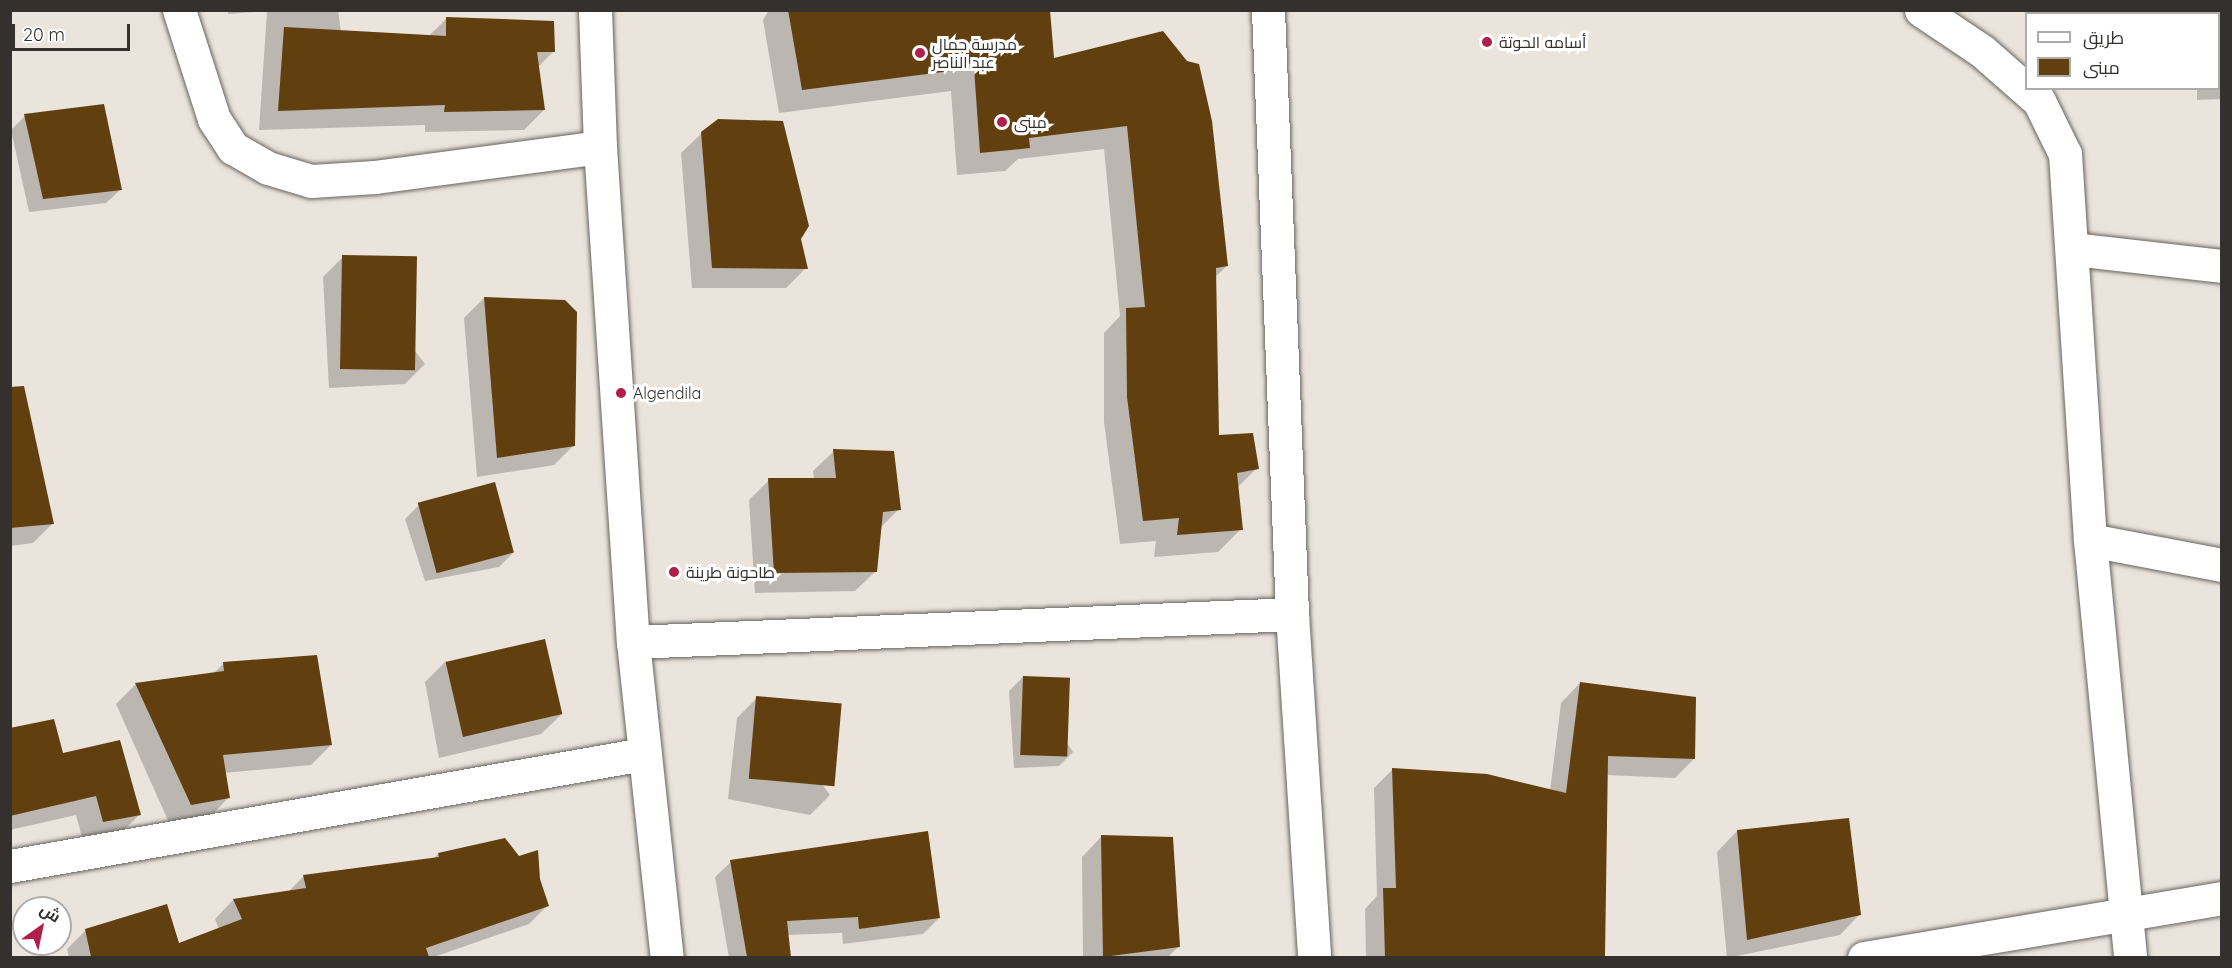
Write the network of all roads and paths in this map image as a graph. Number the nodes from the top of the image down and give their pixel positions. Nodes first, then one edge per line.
1 (179, 10) edge
2 (596, 10) edge
3 (1268, 10) edge
4 (1921, 10) edge
5 (2025, 89) edge
6 (2026, 90) edge
7 (600, 147) junction
8 (2073, 249) junction
9 (2222, 266) edge
10 (2090, 540) junction
11 (2222, 565) edge
12 (1292, 614) junction
13 (633, 642) junction
14 (643, 754) junction
15 (10, 866) edge
16 (2222, 898) edge
17 (2123, 912) junction
18 (667, 957) edge
19 (1314, 957) edge
20 (1864, 957) edge
21 (2130, 957) edge

1 - 7 street
2 - 7 street
3 - 12 street
4 - 5 street
6 - 8 street
7 - 13 street
8 - 9 street
8 - 10 street
10 - 11 street
10 - 17 street
12 - 13 street
12 - 19 street
13 - 14 street
14 - 15 street
14 - 18 street
16 - 17 street
17 - 20 street
17 - 21 street

